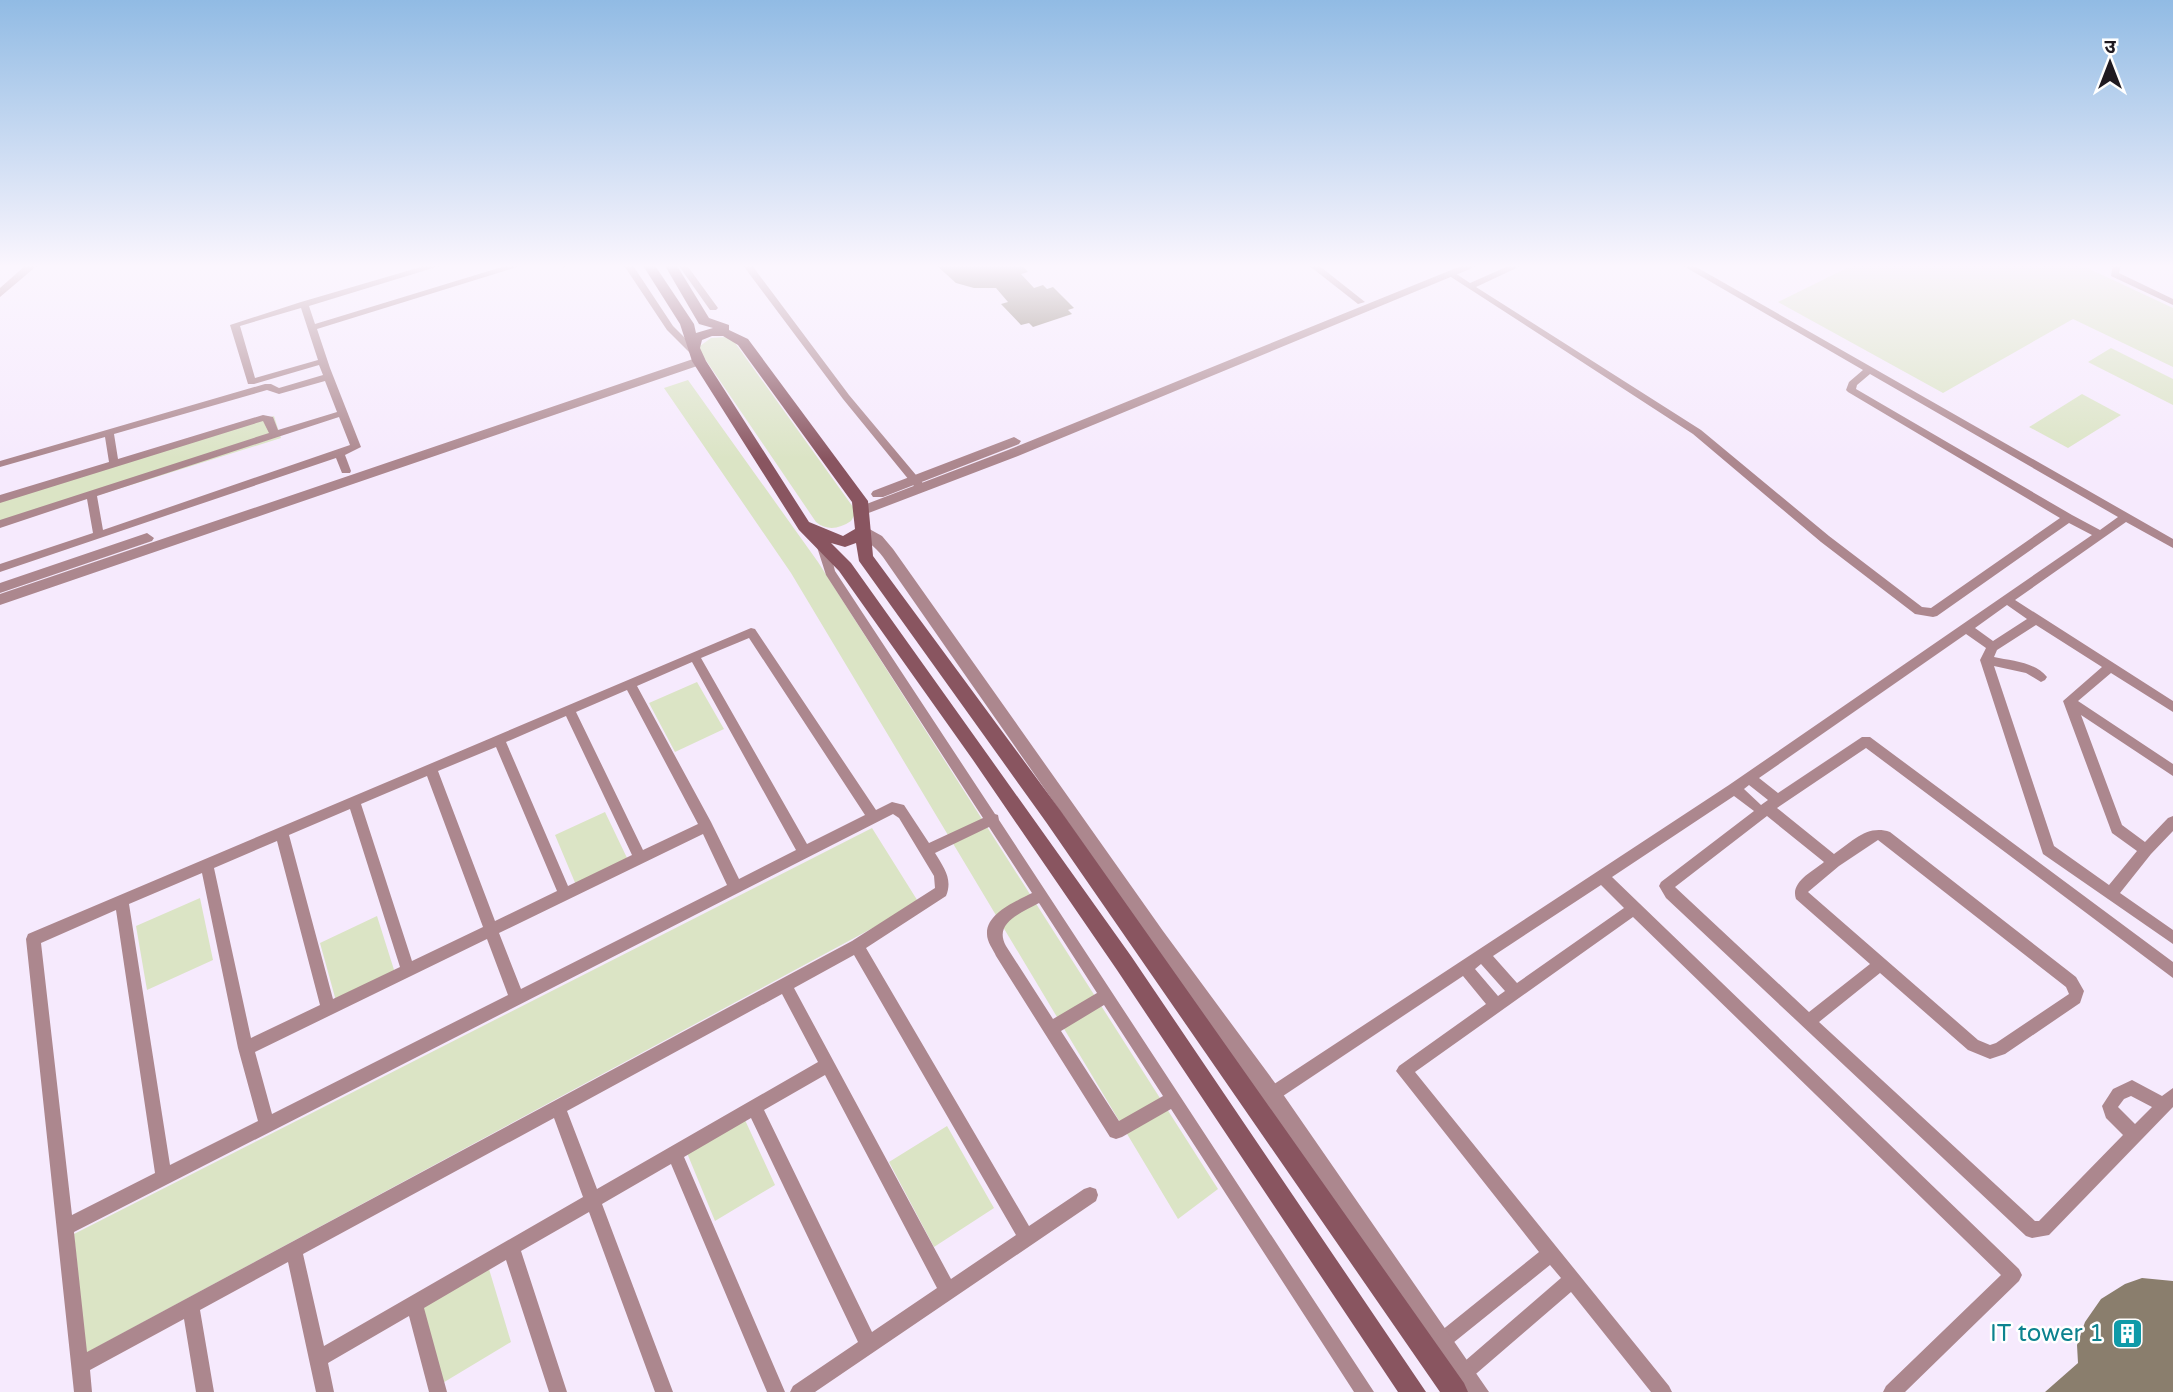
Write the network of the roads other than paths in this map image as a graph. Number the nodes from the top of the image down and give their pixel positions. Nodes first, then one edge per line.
1 (236, 329) edge
2 (312, 329) edge
3 (671, 329) edge
4 (688, 329) edge
5 (724, 329) edge
6 (795, 329) edge
7 (1306, 329) edge
8 (1537, 329) edge
9 (1797, 329) edge
10 (729, 331) junction
11 (695, 354) junction
12 (326, 369) junction
13 (1869, 370) junction
14 (343, 413) junction
15 (1906, 422) junction
16 (1894, 429) dead end
17 (109, 431) junction
18 (274, 433) junction
19 (339, 453) junction
20 (0, 464) edge
21 (114, 464) junction
22 (346, 471) junction
23 (918, 484) junction
24 (90, 494) junction
25 (0, 499) edge
26 (861, 514) junction
27 (798, 516) junction
28 (2126, 517) junction
29 (2068, 518) junction
30 (0, 524) edge
31 (99, 535) junction
32 (2100, 535) junction
33 (80, 541) junction
34 (2173, 544) edge
35 (823, 547) junction
36 (83, 559) junction
37 (0, 568) edge
38 (0, 587) edge
39 (0, 600) edge
40 (2007, 600) junction
41 (2036, 619) junction
42 (1966, 628) junction
43 (1993, 647) junction
44 (694, 656) junction
45 (1986, 660) junction
46 (2111, 667) junction
47 (2041, 677) dead end
48 (630, 684) junction
49 (2069, 701) junction
50 (2173, 707) edge
51 (569, 710) junction
52 (499, 740) junction
53 (431, 769) junction
54 (2173, 771) edge
55 (1749, 778) junction
56 (1734, 789) junction
57 (354, 802) junction
58 (1767, 805) junction
59 (874, 817) junction
60 (993, 819) junction
61 (2173, 822) edge
62 (706, 826) junction
63 (282, 833) junction
64 (926, 850) junction
65 (2146, 850) junction
66 (805, 853) junction
67 (640, 858) junction
68 (1835, 862) junction
69 (207, 865) junction
70 (1602, 877) junction
71 (736, 888) junction
72 (565, 894) junction
73 (2111, 894) junction
74 (1041, 895) junction
75 (122, 901) junction
76 (1634, 909) junction
77 (491, 930) junction
78 (2173, 938) edge
79 (857, 946) junction
80 (1482, 955) junction
81 (1880, 965) junction
82 (1464, 967) junction
83 (408, 970) junction
84 (2173, 971) edge
85 (785, 985) junction
86 (1516, 992) junction
87 (1107, 995) junction
88 (517, 999) junction
89 (1497, 1006) junction
90 (328, 1008) junction
91 (1808, 1022) junction
92 (1052, 1028) junction
93 (246, 1048) junction
94 (827, 1065) junction
95 (1174, 1099) junction
96 (1263, 1100) junction
97 (2168, 1100) edge
98 (558, 1107) junction
99 (754, 1107) junction
100 (267, 1125) junction
101 (2134, 1135) junction
102 (674, 1153) junction
103 (164, 1177) junction
104 (1090, 1195) dead end
105 (593, 1200) junction
106 (65, 1227) junction
107 (1027, 1238) junction
108 (511, 1248) junction
109 (294, 1250) junction
110 (1551, 1253) junction
111 (1573, 1279) junction
112 (948, 1292) junction
113 (414, 1304) junction
114 (191, 1305) junction
115 (1442, 1341) junction
116 (869, 1345) junction
117 (318, 1359) junction
118 (80, 1365) junction
119 (1460, 1382) edge
120 (83, 1392) edge
121 (205, 1392) edge
122 (325, 1392) edge
123 (438, 1392) edge
124 (558, 1392) edge
125 (664, 1392) edge
126 (776, 1392) edge
127 (799, 1392) edge
128 (1365, 1392) edge
129 (1413, 1392) edge
130 (1477, 1392) edge
131 (1663, 1392) edge
132 (1892, 1392) edge

1 - 12 street
2 - 12 street
3 - 11 street
4 - 11 main road
5 - 10 main road
6 - 23 street
7 - 23 street
8 - 29 street
9 - 13 street
10 - 11 main road
10 - 26 main road
11 - 22 street
11 - 27 main road
11 - 39 street
12 - 14 street
12 - 17 street
13 - 15 street
13 - 28 street
14 - 18 street
14 - 19 street
15 - 16 street
15 - 29 street
17 - 20 street
17 - 21 street
18 - 21 street
18 - 24 street
19 - 22 street
19 - 31 street
21 - 25 street
22 - 36 street
23 - 26 street
24 - 30 street
24 - 31 street
26 - 27 main road
26 - 96 main road
27 - 35 main road
28 - 32 street
28 - 34 street
29 - 32 street
31 - 33 street
32 - 40 street
33 - 36 street
33 - 37 street
35 - 60 street
35 - 129 main road
36 - 38 street
40 - 41 street
40 - 42 street
41 - 43 street
41 - 46 street
42 - 43 street
42 - 55 street
43 - 45 street
44 - 48 street
44 - 59 street
44 - 66 street
45 - 47 street
45 - 73 street
46 - 49 street
46 - 50 street
48 - 51 street
48 - 62 street
49 - 54 street
49 - 65 street
51 - 52 street
51 - 67 street
52 - 53 street
52 - 72 street
53 - 57 street
53 - 77 street
55 - 56 street
55 - 58 street
56 - 58 street
56 - 70 street
57 - 63 street
57 - 83 street
58 - 68 street
58 - 84 street
58 - 91 street
59 - 64 street
59 - 66 street
60 - 64 street
60 - 74 street
61 - 65 street
62 - 67 street
62 - 71 street
63 - 69 street
63 - 90 street
64 - 79 street
65 - 73 street
66 - 71 street
67 - 72 street
68 - 81 street
68 - 81 street
69 - 75 street
69 - 93 street
70 - 76 street
70 - 80 street
71 - 88 street
72 - 77 street
73 - 78 street
74 - 87 street
74 - 92 street
75 - 103 street
75 - 106 street
76 - 86 street
76 - 132 street
77 - 83 street
77 - 88 street
79 - 85 street
79 - 107 street
80 - 82 street
80 - 86 street
81 - 91 street
82 - 89 street
82 - 96 street
83 - 90 street
85 - 94 street
85 - 98 street
86 - 89 street
87 - 92 street
87 - 95 street
88 - 100 street
89 - 110 street
90 - 93 street
91 - 101 street
92 - 95 street
93 - 100 street
94 - 99 street
94 - 112 street
95 - 128 street
96 - 115 street
96 - 119 main road
97 - 101 street
97 - 101 street
98 - 105 street
98 - 109 street
99 - 102 street
99 - 116 street
100 - 103 street
102 - 105 street
102 - 126 street
103 - 106 street
104 - 107 street
105 - 108 street
105 - 125 street
106 - 118 street
107 - 112 street
108 - 113 street
108 - 124 street
109 - 114 street
109 - 117 street
110 - 111 street
110 - 115 street
111 - 119 street
111 - 131 street
112 - 116 street
113 - 117 street
113 - 123 street
114 - 118 street
114 - 121 street
115 - 119 street
116 - 127 street
117 - 122 street
118 - 120 street
119 - 130 street

